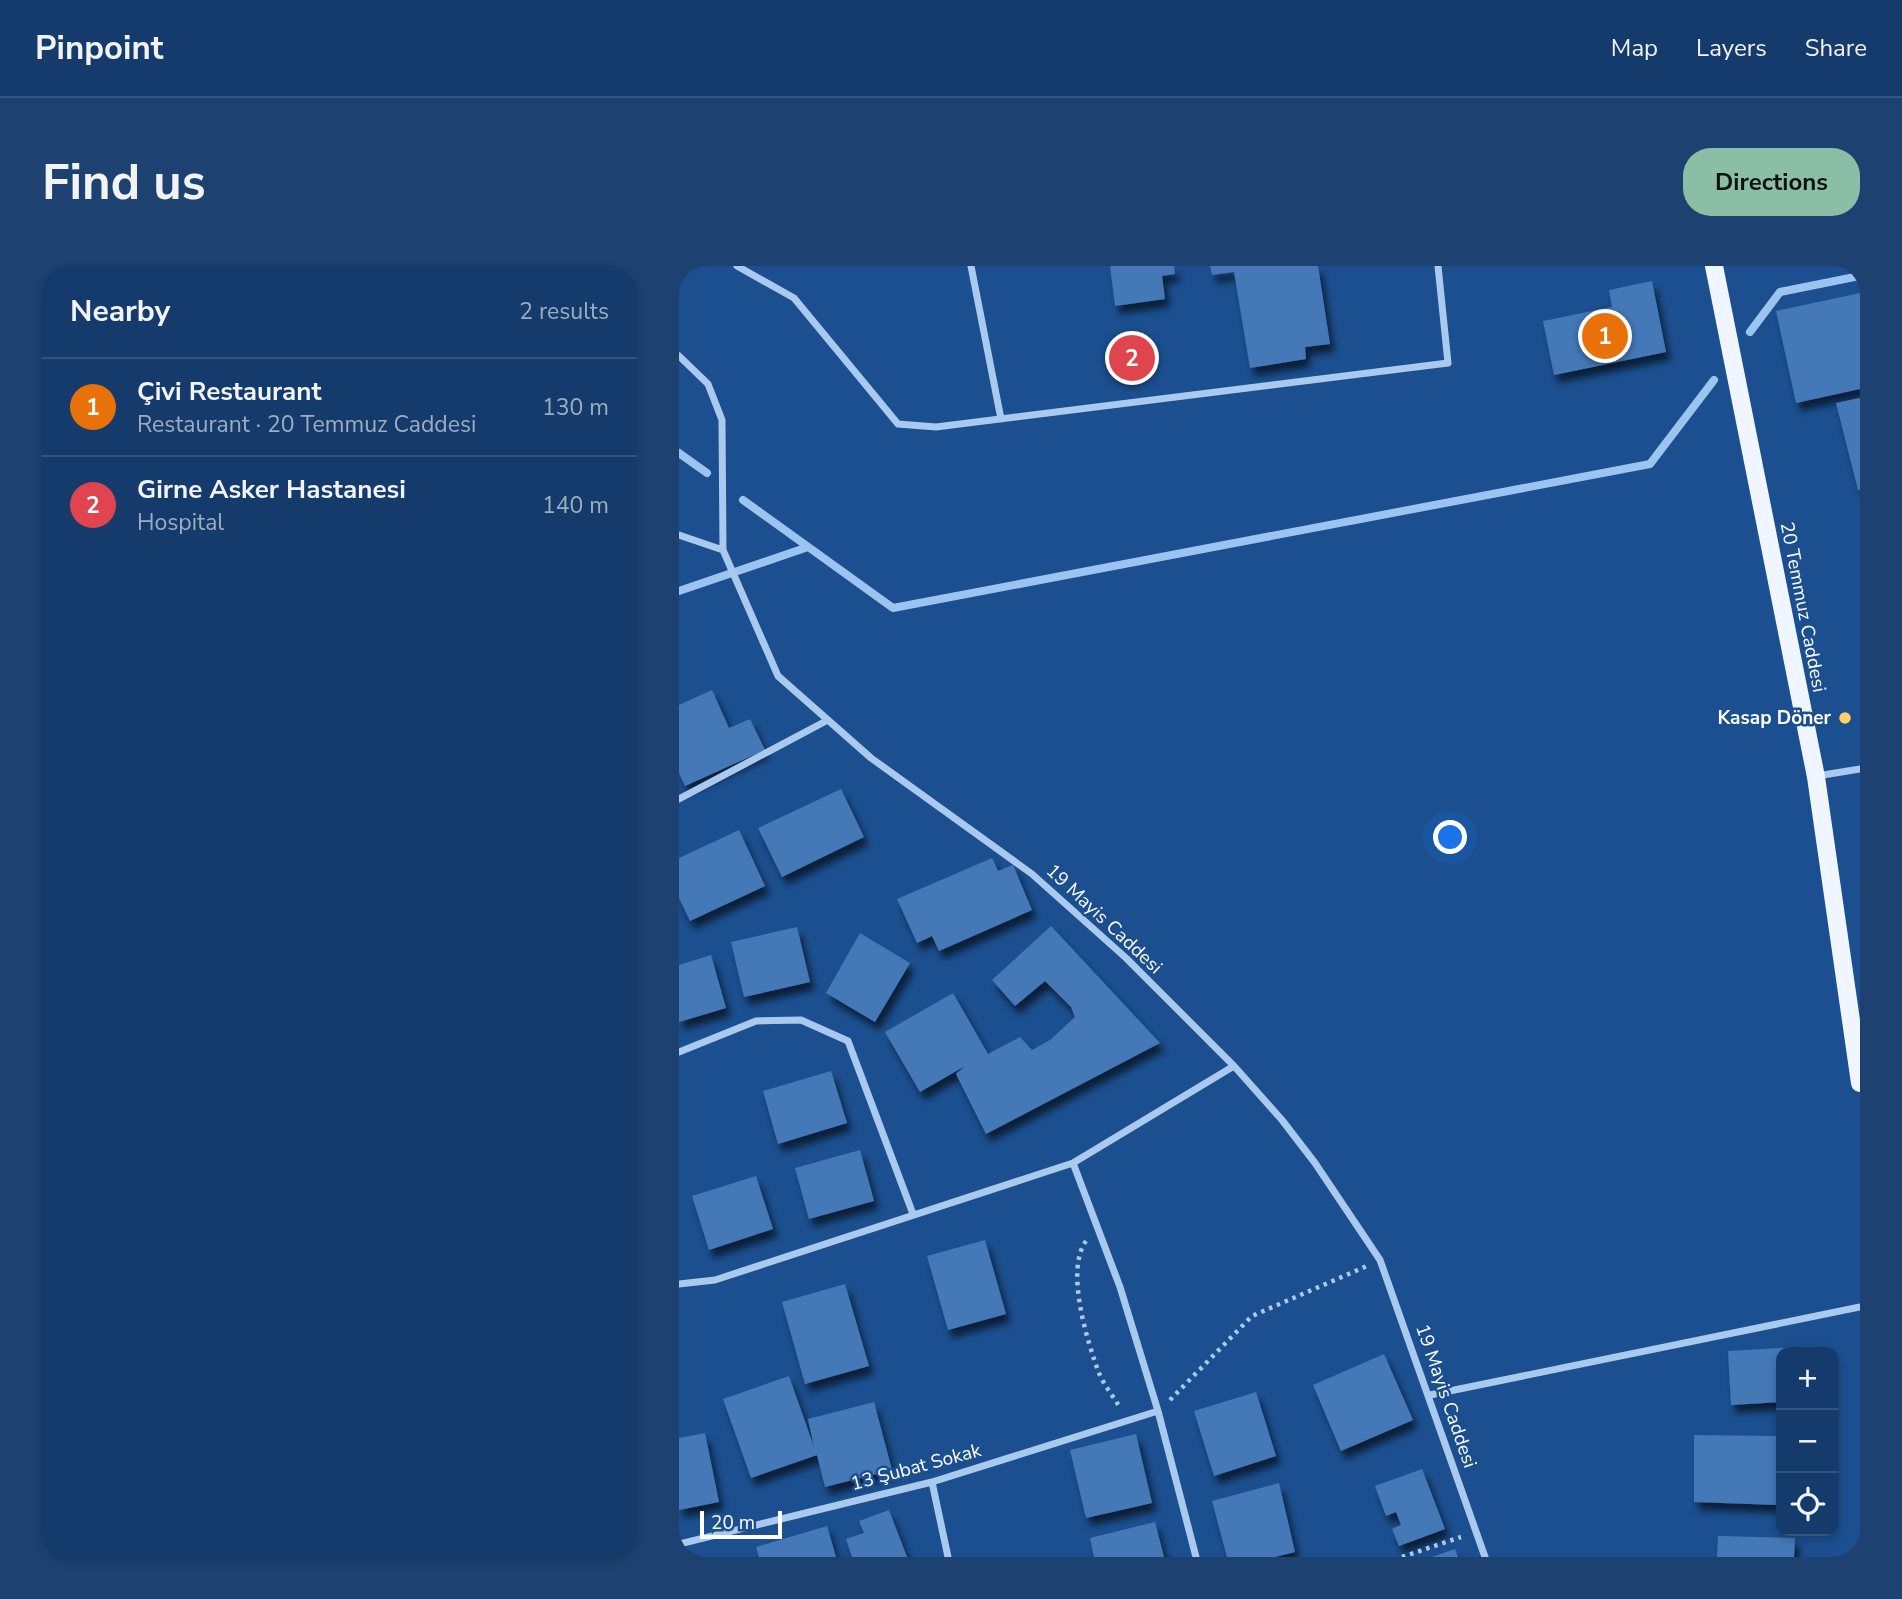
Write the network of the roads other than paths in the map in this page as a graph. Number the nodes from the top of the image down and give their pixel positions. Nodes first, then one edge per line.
1 (737, 266) edge
2 (971, 266) edge
3 (1439, 266) edge
4 (1714, 266) edge
5 (679, 356) edge
6 (1001, 419) junction
7 (679, 535) edge
8 (723, 550) junction
9 (826, 721) junction
10 (1860, 769) edge
11 (1816, 777) junction
12 (679, 799) edge
13 (679, 1052) edge
14 (1234, 1066) junction
15 (1860, 1083) edge
16 (1073, 1163) junction
17 (913, 1214) junction
18 (679, 1284) edge
19 (1860, 1307) edge
20 (1430, 1395) junction
21 (1158, 1411) junction
22 (932, 1482) junction
23 (679, 1544) edge
24 (948, 1557) edge
25 (1196, 1557) edge
26 (1485, 1557) edge

1 - 6 street
2 - 6 street
3 - 6 street
4 - 11 main road, 20 Temmuz Caddesi
5 - 8 street, 19 Mayis Caddesi
7 - 8 street
8 - 9 street, 19 Mayis Caddesi
9 - 12 street
9 - 14 street, 19 Mayis Caddesi
10 - 11 street
11 - 15 main road, 20 Temmuz Caddesi
13 - 17 street
14 - 16 street
14 - 20 street, 19 Mayis Caddesi
16 - 17 street
16 - 21 street
17 - 18 street
19 - 20 street
20 - 26 street, 19 Mayis Caddesi
21 - 22 street, 13 Şubat Sokak
21 - 25 street
22 - 23 street, 13 Şubat Sokak
22 - 24 street

